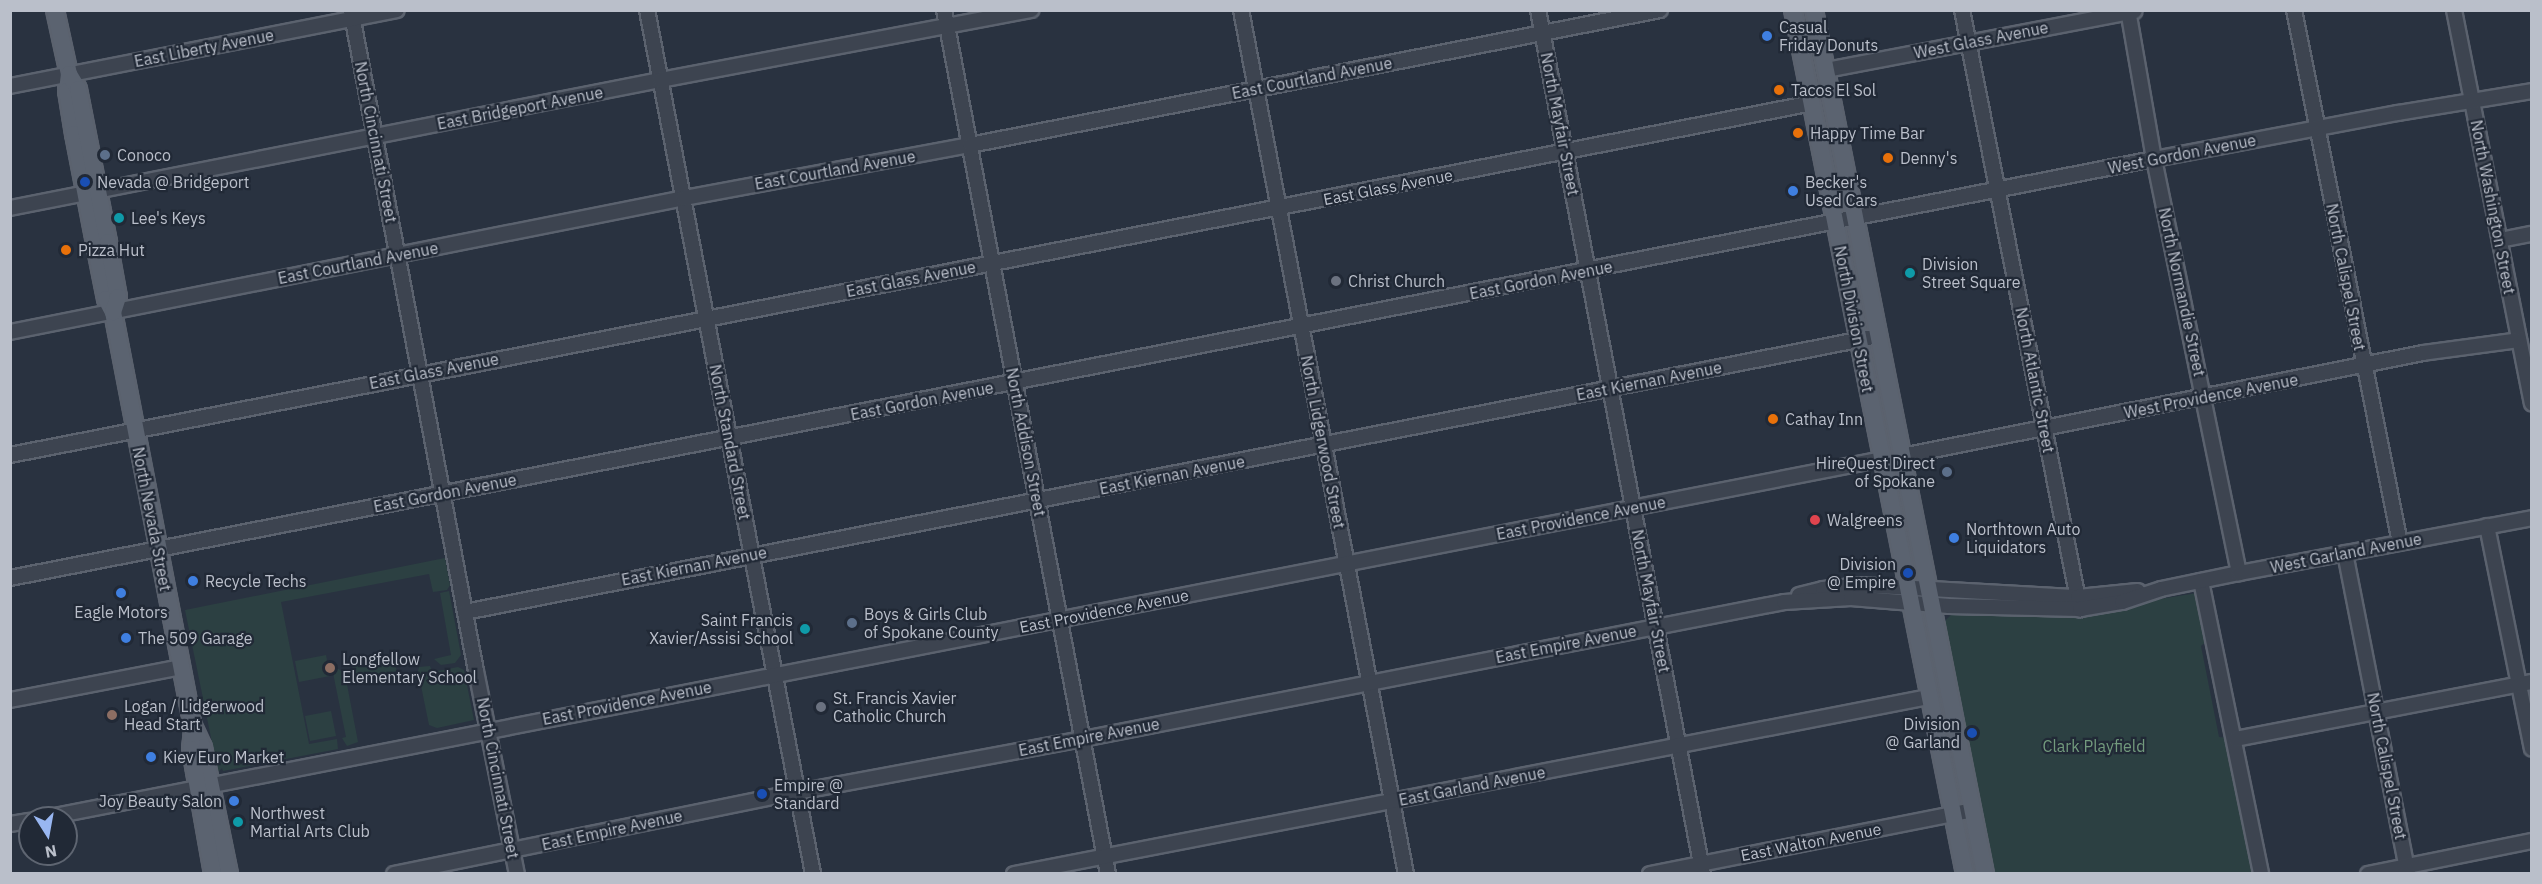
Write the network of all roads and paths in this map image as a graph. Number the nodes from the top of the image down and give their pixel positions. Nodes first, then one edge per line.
1 (56, 10) edge
2 (397, 10) edge
3 (647, 10) edge
4 (944, 10) edge
5 (1031, 10) edge
6 (1241, 10) edge
7 (1538, 10) edge
8 (1660, 10) edge
9 (1793, 10) edge
10 (1803, 10) edge
11 (1814, 10) edge
12 (1962, 10) edge
13 (2294, 10) edge
14 (2454, 10) edge
15 (2131, 11) edge
16 (352, 15) edge
17 (947, 27) junction
18 (1543, 33) junction
19 (1968, 42) junction
20 (1826, 70) junction
21 (69, 74) junction
22 (660, 80) junction
23 (10, 86) edge
24 (1256, 89) junction
25 (2532, 91) edge
26 (2472, 102) junction
27 (1812, 103) junction
28 (2316, 129) junction
29 (374, 136) junction
30 (970, 145) junction
31 (1565, 151) junction
32 (1841, 151) junction
33 (2154, 159) junction
34 (1997, 190) junction
35 (92, 192) junction
36 (684, 198) junction
37 (10, 208) edge
38 (1279, 209) junction
39 (1855, 218) junction
40 (1834, 222) junction
41 (2532, 234) edge
42 (2500, 240) junction
43 (398, 255) junction
44 (992, 264) junction
45 (1587, 271) junction
46 (113, 312) junction
47 (706, 318) junction
48 (1301, 326) junction
49 (10, 332) edge
50 (1878, 336) junction
51 (1859, 340) junction
52 (2519, 340) junction
53 (2363, 366) junction
54 (420, 374) junction
55 (2529, 378) edge
56 (1015, 383) junction
57 (1610, 389) junction
58 (2204, 397) junction
59 (2532, 403) edge
60 (2045, 428) junction
61 (136, 430) junction
62 (728, 438) junction
63 (1324, 445) junction
64 (10, 455) edge
65 (1902, 456) junction
66 (1882, 459) junction
67 (443, 494) junction
68 (1038, 501) junction
69 (1632, 508) junction
70 (2532, 518) edge
71 (2487, 526) junction
72 (2400, 543) junction
73 (158, 548) junction
74 (2345, 553) junction
75 (751, 555) junction
76 (1347, 564) junction
77 (2239, 573) junction
78 (10, 578) edge
79 (2201, 581) junction
80 (1909, 594) junction
81 (1930, 596) junction
82 (2079, 603) junction
83 (465, 612) junction
84 (1060, 619) junction
85 (1656, 626) junction
86 (181, 667) junction
87 (773, 674) junction
88 (1369, 682) junction
89 (2525, 683) edge
90 (1929, 697) junction
91 (10, 700) edge
92 (2376, 712) junction
93 (489, 731) junction
94 (1083, 739) junction
95 (2235, 739) junction
96 (1678, 745) junction
97 (2532, 749) edge
98 (205, 787) junction
99 (797, 792) junction
100 (1392, 802) junction
101 (1973, 810) junction
102 (78, 811) edge
103 (1953, 814) junction
104 (2532, 841) edge
105 (513, 850) junction
106 (1105, 856) junction
107 (1702, 868) edge
108 (2407, 870) edge
109 (213, 873) edge
110 (229, 873) edge
111 (394, 873) edge
112 (517, 873) edge
113 (813, 873) edge
114 (1014, 873) edge
115 (1108, 873) edge
116 (1406, 873) edge
117 (1650, 873) edge
118 (1965, 873) edge
119 (1985, 873) edge
120 (2261, 873) edge
121 (2368, 873) edge

1 - 21 main road, North Nevada Street
2 - 16 street, East Liberty Avenue
3 - 22 street, North Standard Street
4 - 17 street, North Addison Street
5 - 17 street, East Bridgeport Avenue
6 - 24 street, North Lidgerwood Street
7 - 18 street, North Mayfair Street
8 - 18 street, East Courtland Avenue
9 - 27 main road, North Division Street
10 - 20 main road
11 - 20 main road, North Division Street
12 - 19 street, North Atlantic Street
13 - 28 street, North Calispel Street
14 - 26 street, North Washington Street
15 - 19 street, West Glass Avenue
15 - 33 street, North Normandie Street
16 - 21 street, East Liberty Avenue
16 - 29 street, North Cincinnati Street
17 - 22 street, East Bridgeport Avenue
17 - 30 street, North Addison Street
18 - 24 street, East Courtland Avenue
18 - 31 street, North Mayfair Street
19 - 20 street, West Glass Avenue
19 - 34 street, North Atlantic Street
20 - 32 main road, North Division Street
21 - 23 street, East Liberty Avenue
21 - 35 main road, North Nevada Street
22 - 29 street, East Bridgeport Avenue
22 - 36 street, North Standard Street
24 - 30 street, East Courtland Avenue
24 - 38 street, North Lidgerwood Street
25 - 26 street, West Gordon Avenue
26 - 28 street, West Gordon Avenue
26 - 42 street, North Washington Street
27 - 31 street, East Glass Avenue
27 - 32 main road
27 - 40 main road, North Division Street
28 - 33 street, West Gordon Avenue
28 - 53 street, North Calispel Street
29 - 35 street, East Bridgeport Avenue
29 - 43 street, North Cincinnati Street
30 - 36 street, East Courtland Avenue
30 - 44 street, North Addison Street
31 - 38 street, East Glass Avenue
31 - 45 street, North Mayfair Street
32 - 39 main road, North Division Street
33 - 34 street, West Gordon Avenue
33 - 58 street, North Normandie Street
34 - 39 street, West Gordon Avenue
34 - 60 street, North Atlantic Street
35 - 37 street, East Bridgeport Avenue
35 - 46 main road, North Nevada Street
36 - 43 street, East Courtland Avenue
36 - 47 street, North Standard Street
38 - 44 street, East Glass Avenue
38 - 48 street, North Lidgerwood Street
39 - 40 street, West Gordon Avenue
39 - 50 main road, North Division Street
40 - 45 street, East Gordon Avenue
40 - 51 main road, North Division Street
41 - 42 street
42 - 52 street, North Washington Street
43 - 46 street, East Courtland Avenue
43 - 54 street, North Cincinnati Street
44 - 47 street, East Glass Avenue
44 - 56 street, North Addison Street
45 - 48 street, East Gordon Avenue
45 - 57 street, North Mayfair Street
46 - 49 street, East Courtland Avenue
46 - 61 main road, North Nevada Street
47 - 54 street, East Glass Avenue
47 - 62 street, North Standard Street
48 - 56 street, East Gordon Avenue
48 - 63 street, North Lidgerwood Street
50 - 51 street, East Kiernan Avenue
50 - 65 main road, North Division Street
51 - 57 street, East Kiernan Avenue
51 - 66 main road, North Division Street
52 - 53 street, West Providence Avenue
52 - 55 street, North Washington Street
53 - 58 street, West Providence Avenue
53 - 72 street, North Calispel Street
54 - 61 street, East Glass Avenue
54 - 67 street, North Cincinnati Street
55 - 59 street, North Washington Street
56 - 62 street, East Gordon Avenue
56 - 68 street, North Addison Street
57 - 63 street, East Kiernan Avenue
57 - 69 street, North Mayfair Street
58 - 60 street, West Providence Avenue
58 - 77 street, North Normandie Street
60 - 65 street, West Providence Avenue
60 - 82 street, North Atlantic Street
61 - 64 street, East Glass Avenue
61 - 73 main road, North Nevada Street
62 - 67 street, East Gordon Avenue
62 - 75 street, North Standard Street
63 - 68 street, East Kiernan Avenue
63 - 76 street, North Lidgerwood Street
65 - 81 main road, North Division Street
66 - 69 street, East Providence Avenue
66 - 80 main road, North Division Street
67 - 73 street, East Gordon Avenue
67 - 83 street, North Cincinnati Street
68 - 75 street, East Kiernan Avenue
68 - 84 street, North Addison Street
69 - 76 street, East Providence Avenue
69 - 85 street, North Mayfair Street
70 - 71 street, West Garland Avenue
71 - 72 street, West Garland Avenue
71 - 89 street
72 - 74 street, West Garland Avenue
73 - 78 street, East Gordon Avenue
73 - 86 main road, North Nevada Street
74 - 77 street, West Garland Avenue
74 - 92 street, North Calispel Street
75 - 83 street, East Kiernan Avenue
75 - 87 street, North Standard Street
76 - 84 street, East Providence Avenue
76 - 88 street, North Lidgerwood Street
77 - 79 street, West Garland Avenue
79 - 82 street, West Garland Avenue
79 - 95 street
80 - 81 street, West Garland Avenue
80 - 85 street, East Empire Avenue
80 - 90 main road, North Division Street
81 - 82 street, West Garland Avenue
81 - 101 main road, North Division Street
83 - 93 street, North Cincinnati Street
84 - 87 street, East Providence Avenue
84 - 94 street, North Addison Street
85 - 88 street, East Empire Avenue
85 - 96 street, North Mayfair Street
86 - 91 street
86 - 98 main road, North Nevada Street
87 - 93 street, East Providence Avenue
87 - 99 street, North Standard Street
88 - 94 street, East Empire Avenue
88 - 100 street, North Lidgerwood Street
89 - 92 street
89 - 97 street
90 - 96 street, East Garland Avenue
90 - 103 main road, North Division Street
92 - 95 street
92 - 108 street, North Calispel Street
93 - 98 street, East Providence Avenue
93 - 105 street, North Cincinnati Street
94 - 99 street, East Empire Avenue
94 - 106 street, North Addison Street
95 - 120 street
96 - 100 street, East Garland Avenue
96 - 107 street, North Mayfair Street
98 - 102 street, East Providence Avenue
98 - 109 main road, North Nevada Street
98 - 110 main road, North Nevada Street
99 - 105 street, East Empire Avenue
99 - 113 street, North Standard Street
100 - 106 street, East Garland Avenue
100 - 116 street, North Lidgerwood Street
101 - 103 street, East Walton Avenue
101 - 119 main road, North Division Street
103 - 107 street, East Walton Avenue
103 - 118 main road, North Division Street
104 - 108 street
105 - 111 street, East Empire Avenue
105 - 112 street, North Cincinnati Street
106 - 114 street, East Garland Avenue
106 - 115 street, North Addison Street
107 - 117 street, East Walton Avenue
108 - 121 street

